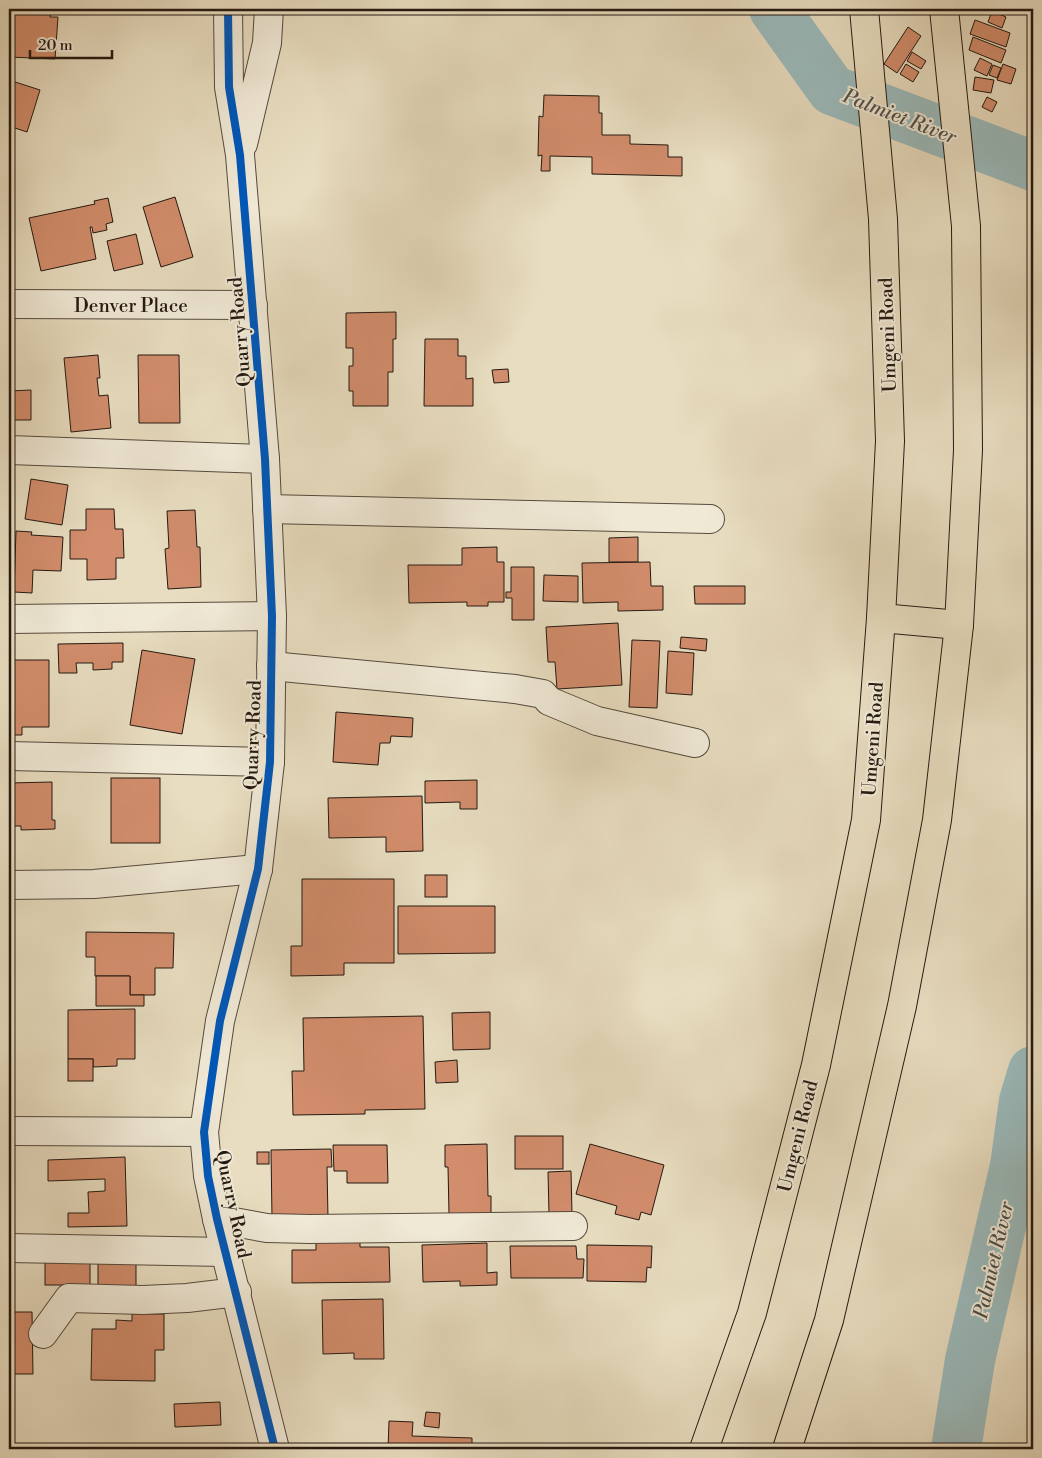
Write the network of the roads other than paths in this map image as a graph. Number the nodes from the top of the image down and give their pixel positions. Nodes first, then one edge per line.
1 (228, 9) edge
2 (269, 9) edge
3 (864, 9) edge
4 (944, 9) edge
5 (240, 155) junction
6 (9, 304) edge
7 (253, 305) junction
8 (9, 450) edge
9 (265, 459) junction
10 (267, 509) junction
11 (710, 519) dead end
12 (272, 616) junction
13 (881, 618) junction
14 (9, 619) edge
15 (959, 625) junction
16 (271, 666) junction
17 (695, 743) dead end
18 (9, 756) edge
19 (270, 762) junction
20 (258, 869) junction
21 (9, 885) edge
22 (9, 1131) edge
23 (204, 1132) junction
24 (217, 1219) junction
25 (573, 1226) dead end
26 (9, 1248) edge
27 (226, 1252) junction
28 (237, 1292) junction
29 (43, 1334) dead end
30 (275, 1449) edge
31 (704, 1449) edge
32 (786, 1449) edge

1 - 5 street, Quarry Road
2 - 5 street, Quarry Road
3 - 13 highway, Umgeni Road
4 - 15 highway
5 - 7 street, Quarry Road
6 - 7 street, Denver Place
7 - 9 street, Quarry Road
8 - 9 street
9 - 10 street, Quarry Road
10 - 11 street
10 - 12 street, Quarry Road
12 - 14 street
12 - 16 street, Quarry Road
13 - 15 highway
13 - 31 highway, Umgeni Road
15 - 32 highway
16 - 17 street
16 - 19 street, Quarry Road
18 - 19 street
19 - 20 street, Quarry Road
20 - 21 street
20 - 23 street, Quarry Road
22 - 23 street
23 - 24 street, Quarry Road
24 - 25 street
24 - 27 street, Quarry Road
26 - 27 street
27 - 28 street, Quarry Road
28 - 29 street
28 - 30 street, Quarry Road

